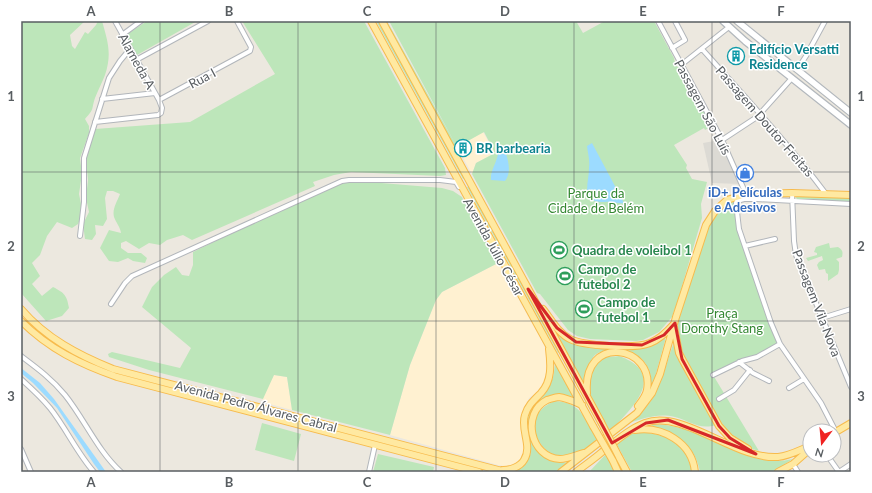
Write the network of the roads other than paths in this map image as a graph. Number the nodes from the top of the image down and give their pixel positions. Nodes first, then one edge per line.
1 (115, 21) edge
2 (141, 21) edge
3 (208, 21) edge
4 (237, 21) edge
5 (371, 21) edge
6 (382, 21) edge
7 (658, 21) edge
8 (675, 21) edge
9 (723, 21) edge
10 (736, 21) edge
11 (825, 21) edge
12 (729, 27) junction
13 (122, 34) junction
14 (672, 48) junction
15 (130, 49) junction
16 (702, 49) junction
17 (136, 60) junction
18 (681, 65) junction
19 (797, 70) junction
20 (792, 78) junction
21 (155, 93) junction
22 (102, 99) junction
23 (159, 100) junction
24 (851, 113) edge
25 (760, 114) junction
26 (95, 122) junction
27 (851, 124) edge
28 (722, 140) junction
29 (462, 187) junction
30 (792, 192) junction
31 (746, 194) junction
32 (826, 194) junction
33 (851, 195) edge
34 (792, 201) junction
35 (851, 204) edge
36 (80, 236) dead end
37 (775, 239) dead end
38 (744, 246) junction
39 (528, 289) junction
40 (111, 304) dead end
41 (21, 309) edge
42 (851, 309) edge
43 (822, 318) junction
44 (21, 321) edge
45 (674, 324) junction
46 (780, 344) junction
47 (549, 346) junction
48 (21, 356) edge
49 (739, 362) junction
50 (750, 370) junction
51 (713, 375) dead end
52 (804, 379) junction
53 (769, 381) dead end
54 (22, 382) edge
55 (851, 387) edge
56 (789, 388) dead end
57 (587, 396) junction
58 (719, 399) dead end
59 (582, 405) junction
60 (831, 423) edge
61 (851, 424) edge
62 (618, 428) junction
63 (842, 428) edge
64 (631, 430) junction
65 (375, 445) junction
66 (802, 449) edge
67 (21, 450) edge
68 (586, 452) junction
69 (756, 454) junction
70 (802, 456) edge
71 (833, 463) edge
72 (586, 464) junction
73 (793, 464) junction
74 (851, 464) edge
75 (503, 471) edge
76 (31, 472) edge
77 (94, 472) edge
78 (121, 472) edge
79 (369, 472) edge
80 (479, 472) edge
81 (561, 472) edge
82 (576, 472) edge
83 (581, 472) edge
84 (618, 472) edge
85 (627, 472) edge
86 (695, 472) edge
87 (778, 472) edge
88 (798, 472) edge
89 (839, 472) edge

1 - 13 street, Alameda A
2 - 13 street
3 - 17 street
4 - 23 street, Rua I
5 - 29 main road, Avenida Júlio César
6 - 39 main road, Avenida Júlio César
7 - 14 street, Passagem São Luís
8 - 14 street
9 - 12 main road
10 - 19 main road
11 - 19 street
12 - 16 street
12 - 20 main road
13 - 15 street, Alameda A
14 - 18 street, Passagem São Luís
15 - 17 street, Alameda A
15 - 22 street
16 - 18 street
16 - 25 street, Passagem Doutor Freitas
17 - 21 street, Alameda A
18 - 28 street, Passagem São Luís
19 - 24 main road
20 - 25 street
20 - 27 main road
21 - 22 street
21 - 23 street, Alameda A
22 - 26 street
23 - 26 street
25 - 28 street
25 - 32 street, Passagem Doutor Freitas
26 - 36 street
28 - 31 street, Passagem São Luís
29 - 40 street
29 - 47 main road, Avenida Júlio César
30 - 31 main road
30 - 32 main road
30 - 34 street, Passagem Vila Nova
31 - 45 main road
32 - 33 main road
34 - 35 street
34 - 38 street
34 - 43 street, Passagem Vila Nova
37 - 38 street
38 - 46 street
39 - 45 main road
39 - 57 main road, Avenida Júlio César
41 - 75 main road, Avenida Pedro Álvares Cabral
42 - 43 street
43 - 55 street, Passagem Vila Nova
44 - 65 main road, Avenida Pedro Álvares Cabral
45 - 62 main road
45 - 69 main road
46 - 49 street
46 - 52 street
47 - 59 main road, Avenida Júlio César
47 - 75 main road
48 - 78 street
49 - 50 street
49 - 51 street
50 - 53 street
50 - 58 street
52 - 56 street
52 - 60 street
54 - 77 street
57 - 62 main road
57 - 85 main road, Avenida Júlio César, bridge
59 - 68 main road
59 - 84 main road, Avenida Júlio César, bridge
61 - 63 main road
62 - 68 main road
64 - 69 main road
64 - 72 main road
64 - 86 main road
65 - 79 street
65 - 80 main road, Avenida Pedro Álvares Cabral
66 - 69 main road
67 - 76 street
68 - 81 main road
70 - 73 main road
71 - 89 street
72 - 82 main road
72 - 83 main road
73 - 87 main road
73 - 88 street
74 - 89 street

